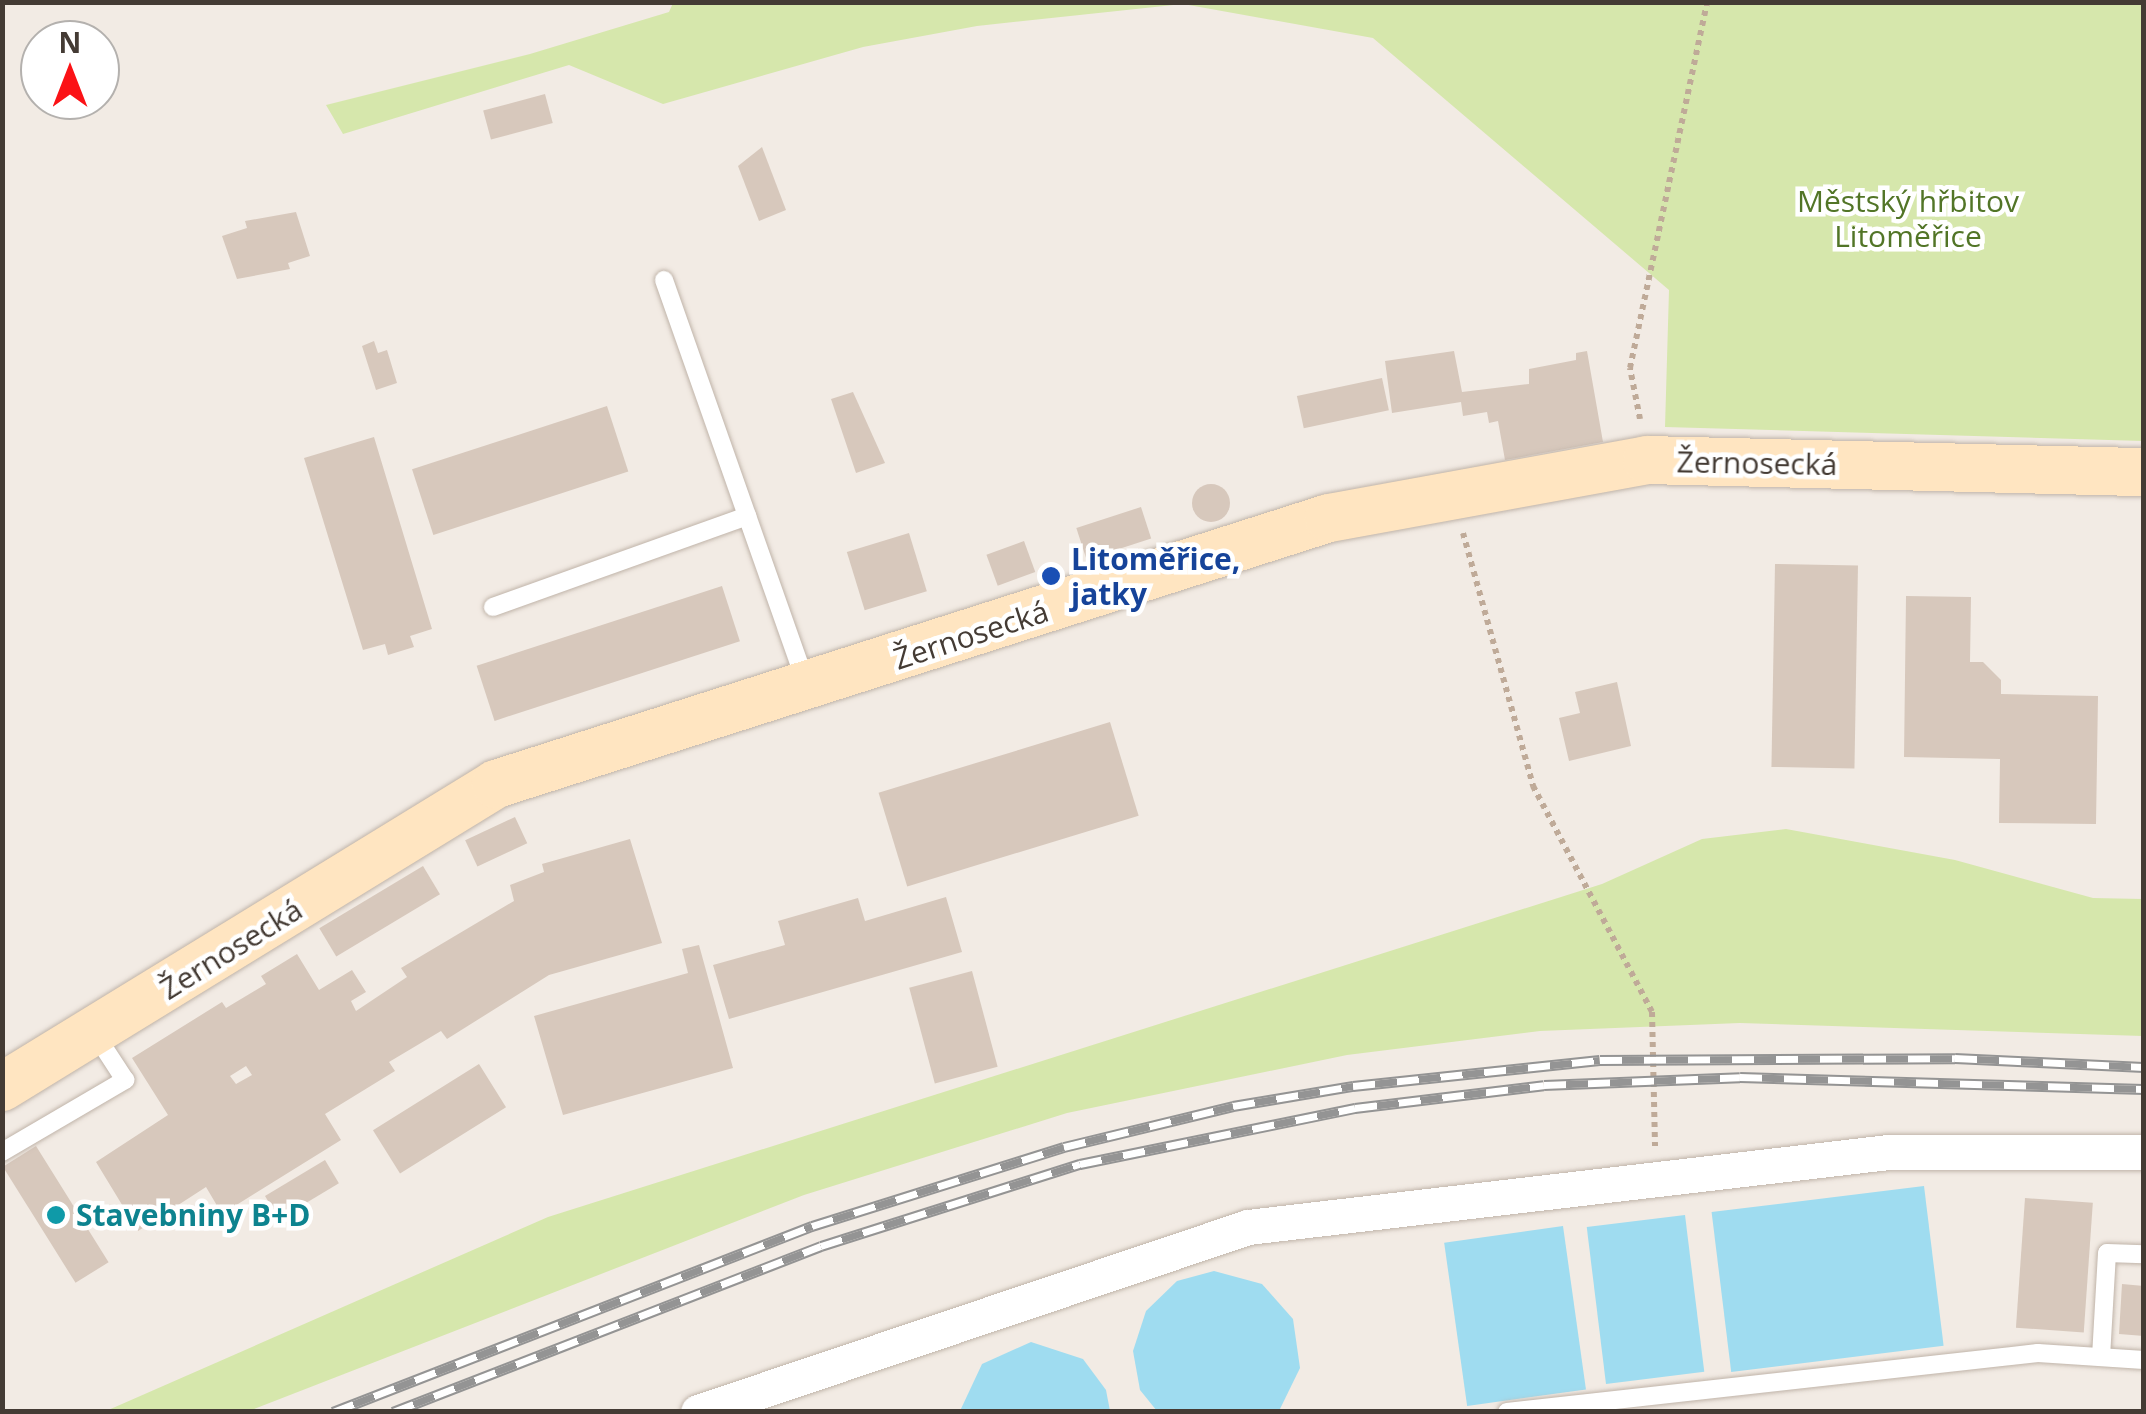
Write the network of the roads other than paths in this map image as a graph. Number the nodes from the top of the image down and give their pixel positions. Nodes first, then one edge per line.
1 (664, 280) dead end
2 (2144, 472) edge
3 (747, 516) junction
4 (493, 607) dead end
5 (807, 687) junction
6 (95, 1033) junction
7 (2, 1087) edge
8 (2, 1152) edge
9 (2144, 1152) edge
10 (2144, 1254) edge
11 (2101, 1357) junction
12 (2144, 1360) edge
13 (698, 1412) edge
14 (1506, 1412) edge

1 - 3 lane
2 - 5 main road, Žernosecká
3 - 4 lane
3 - 5 lane
5 - 6 main road, Žernosecká
6 - 7 main road, Žernosecká
6 - 8 lane
9 - 13 street
10 - 11 lane
11 - 12 lane
11 - 14 lane

